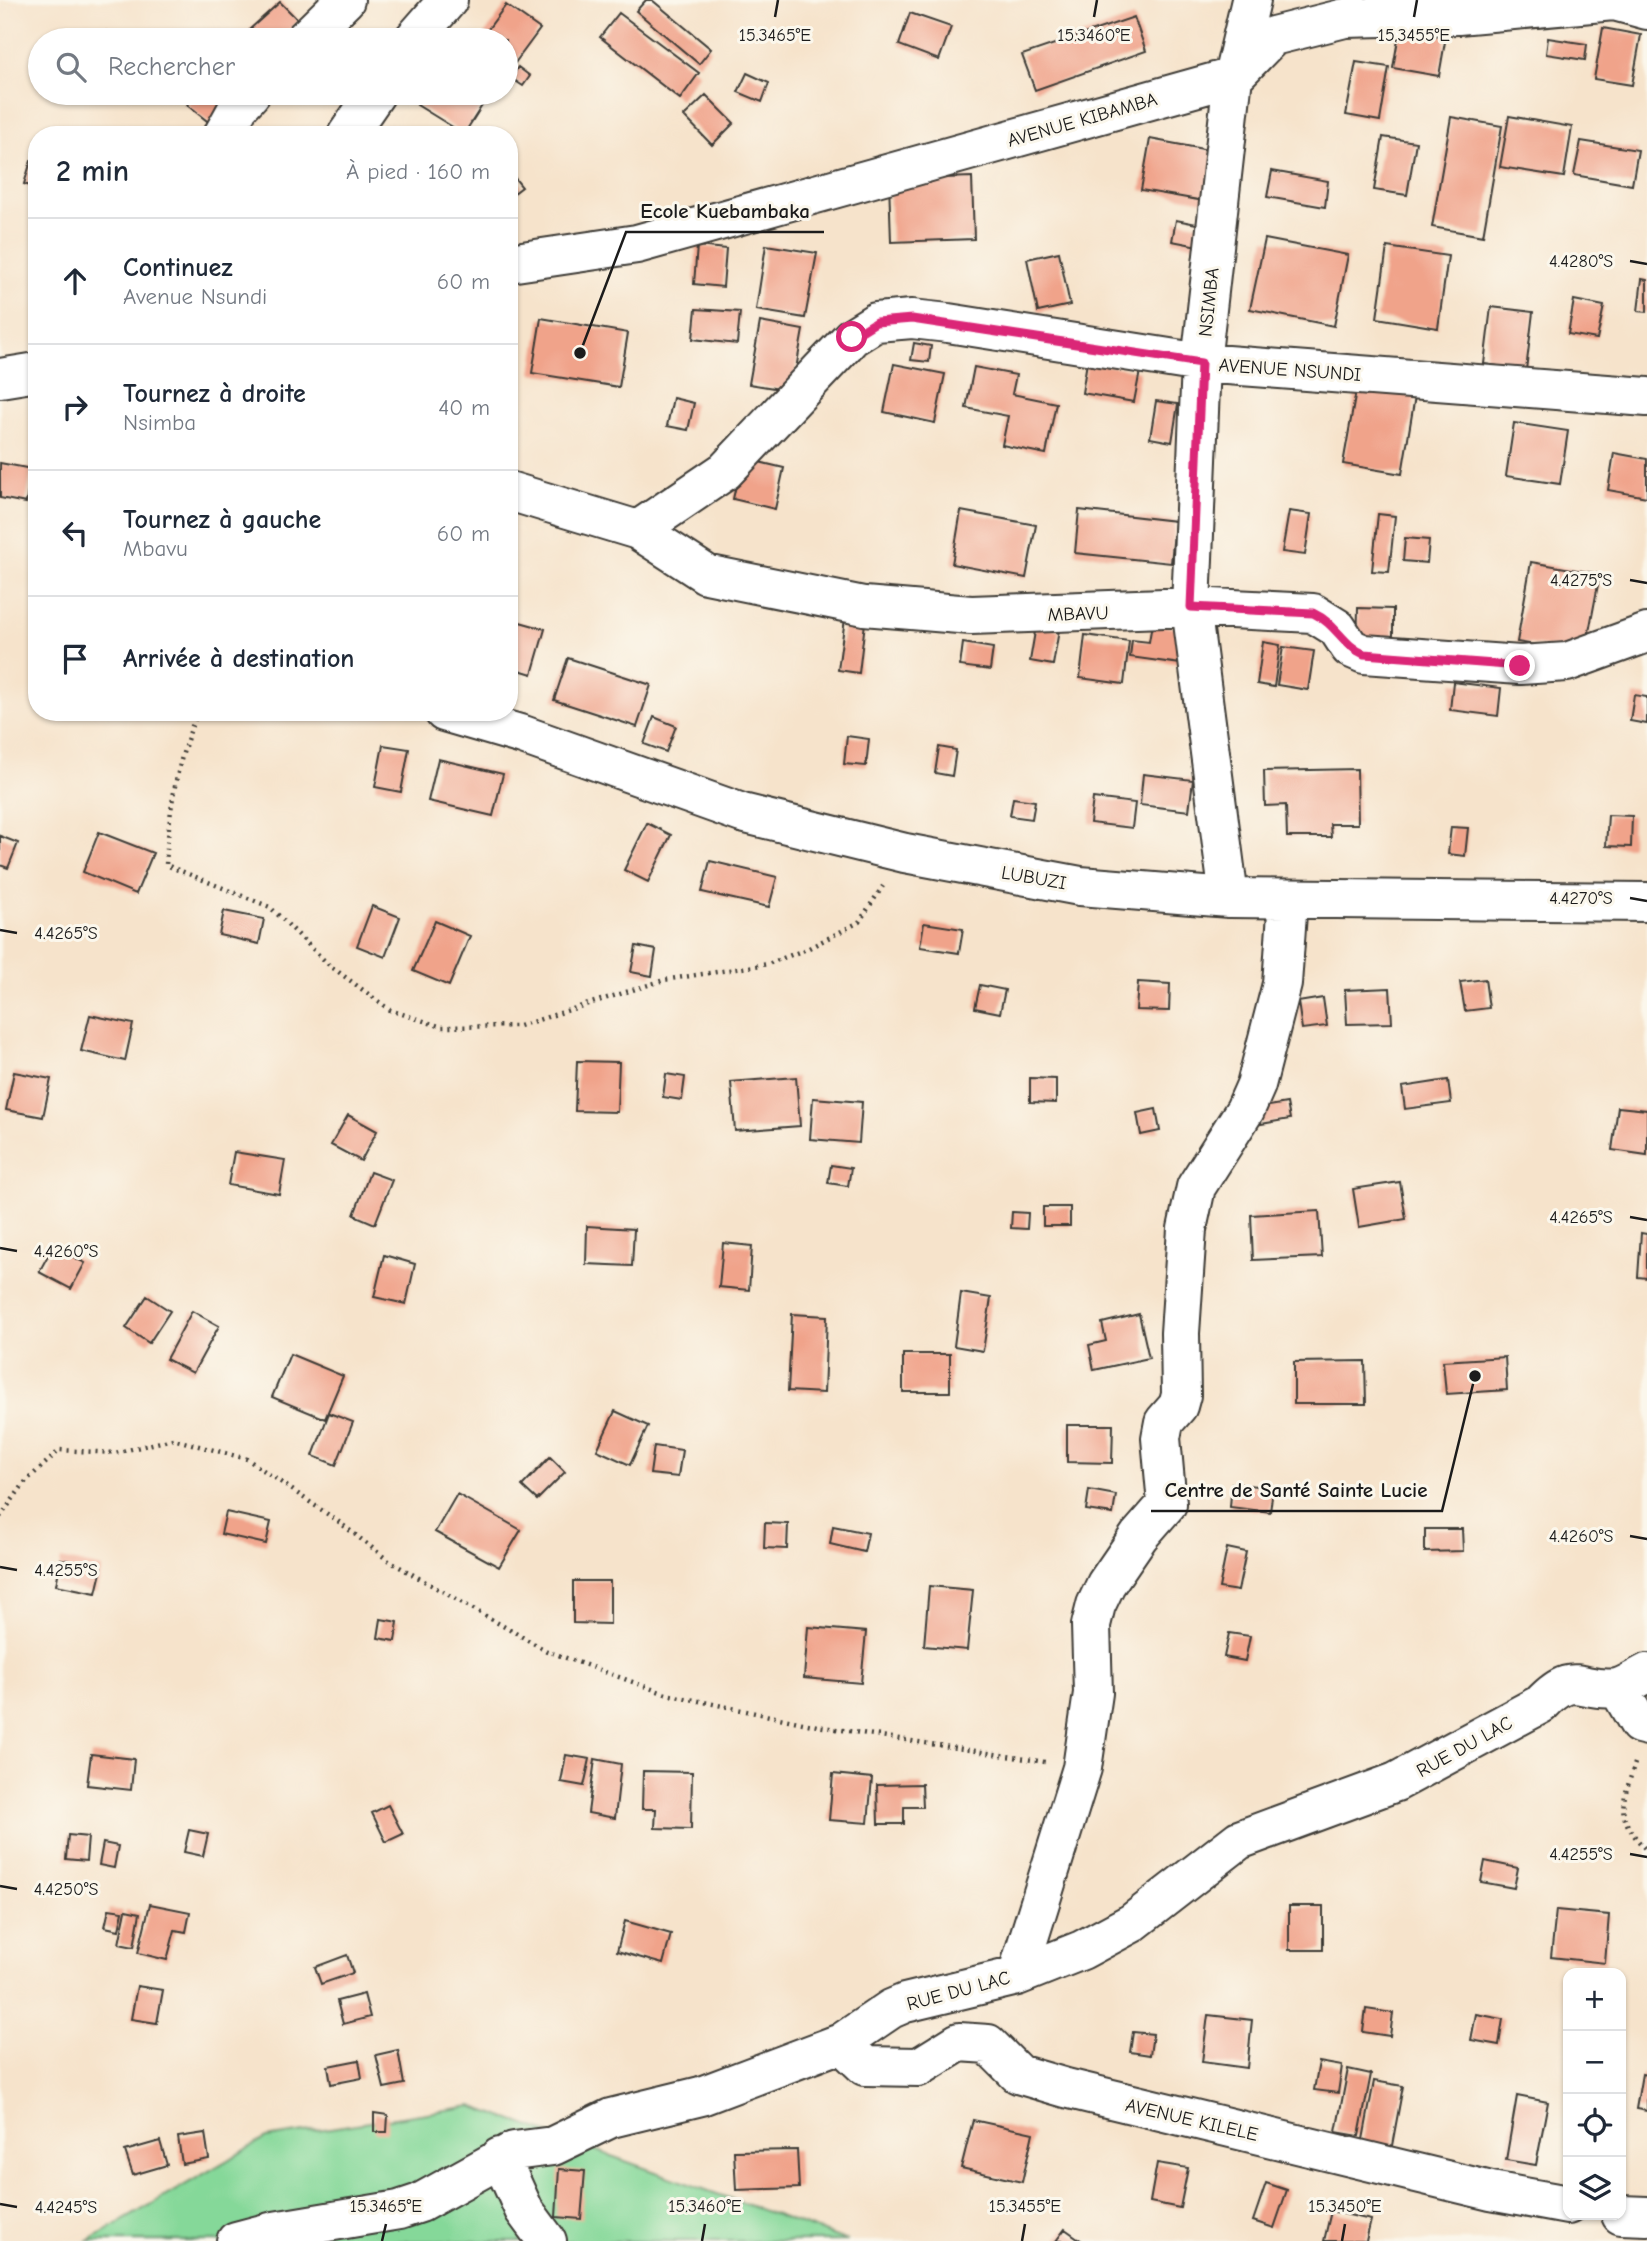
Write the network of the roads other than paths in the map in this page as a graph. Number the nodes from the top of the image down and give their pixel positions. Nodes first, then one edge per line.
1 (345, 0) edge
2 (448, 0) edge
3 (1251, 0) edge
4 (1625, 4) edge
5 (316, 28) edge
6 (424, 28) edge
7 (1233, 77) junction
8 (240, 105) edge
9 (368, 105) edge
10 (228, 126) edge
11 (353, 126) edge
12 (518, 262) edge
13 (1201, 363) junction
14 (28, 373) edge
15 (0, 378) edge
16 (1647, 397) edge
17 (518, 494) edge
18 (638, 530) junction
19 (1191, 607) junction
20 (1647, 633) edge
21 (475, 721) edge
22 (1229, 898) junction
23 (1288, 899) junction
24 (1647, 902) edge
25 (1632, 1681) edge
26 (1646, 1727) edge
27 (1017, 1976) junction
28 (841, 2043) junction
29 (500, 2157) junction
30 (1563, 2204) edge
31 (1626, 2215) edge
32 (1647, 2217) edge
33 (244, 2240) edge
34 (547, 2241) edge

1 - 5 street
2 - 6 street
3 - 7 street, NSIMBA
4 - 7 street
7 - 12 street, AVENUE KIBAMBA
7 - 13 street, NSIMBA
8 - 10 street
9 - 11 street
13 - 16 street, AVENUE NSUNDI
13 - 18 street, AVENUE NSUNDI
13 - 19 street, NSIMBA
14 - 15 street
17 - 18 street, MBAVU
18 - 19 street, MBAVU
19 - 20 street, MBAVU
19 - 22 street, NSIMBA
21 - 22 street, LUBUZI
22 - 23 street, LUBUZI
23 - 24 street, LUBUZI
23 - 27 street
25 - 26 street
25 - 27 street, RUE DU LAC
27 - 28 street, RUE DU LAC
28 - 29 street, RUE DU LAC
28 - 30 street, AVENUE KILELE
29 - 33 street, RUE DU LAC
29 - 34 street
31 - 32 street

